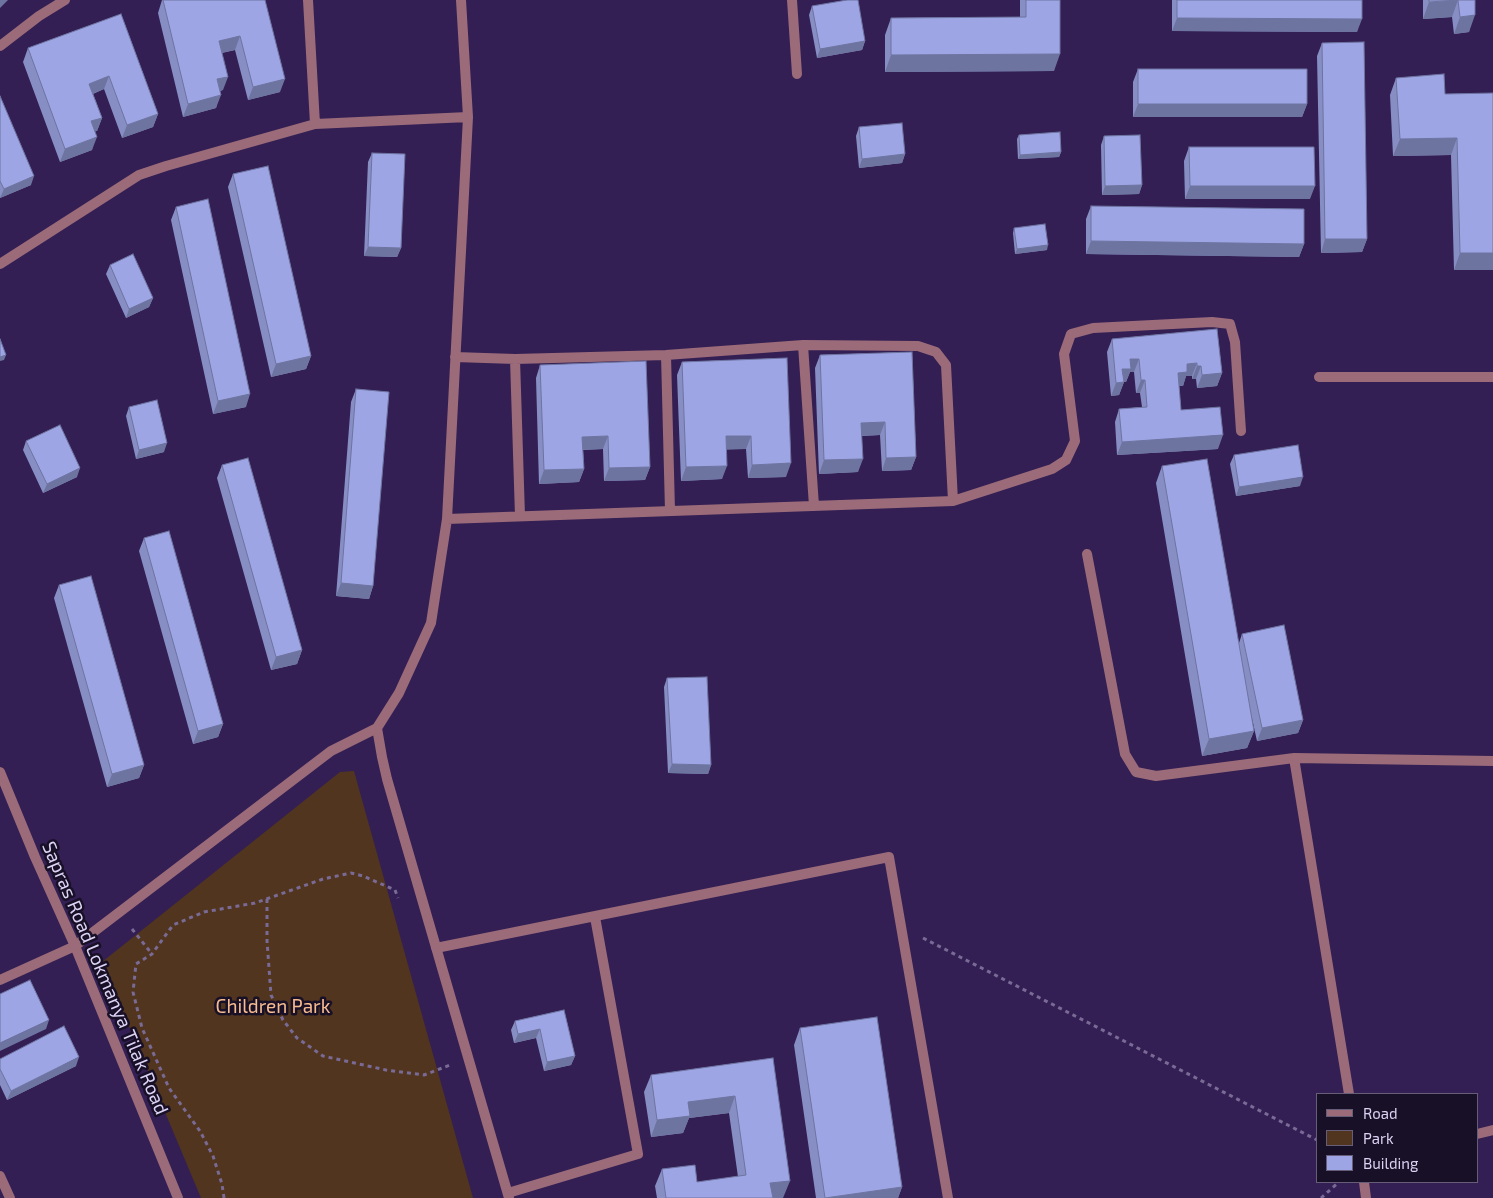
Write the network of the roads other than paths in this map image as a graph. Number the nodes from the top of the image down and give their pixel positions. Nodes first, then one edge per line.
1 (65, 0) edge
2 (308, 0) edge
3 (461, 0) edge
4 (792, 0) edge
5 (0, 46) edge
6 (797, 74) dead end
7 (468, 117) junction
8 (315, 124) junction
9 (0, 264) edge
10 (803, 345) junction
11 (666, 355) junction
12 (455, 357) junction
13 (515, 359) junction
14 (1319, 377) dead end
15 (1493, 377) edge
16 (1241, 431) dead end
17 (953, 501) junction
18 (814, 506) junction
19 (670, 511) junction
20 (520, 516) junction
21 (447, 519) junction
22 (1087, 554) dead end
23 (377, 728) junction
24 (1294, 758) junction
25 (1493, 761) edge
26 (0, 772) edge
27 (595, 917) junction
28 (75, 946) junction
29 (436, 948) junction
30 (0, 980) edge
31 (1349, 1093) edge
32 (1493, 1130) edge
33 (1478, 1134) edge
34 (0, 1176) edge
35 (1364, 1183) edge
36 (508, 1196) edge
37 (10, 1198) edge
38 (178, 1198) edge
39 (948, 1198) edge
40 (1366, 1198) edge

1 - 5 street
2 - 8 street
3 - 7 street
4 - 6 street
7 - 8 street
7 - 12 street
8 - 9 street
10 - 11 street
10 - 17 street
10 - 18 street
11 - 13 street
11 - 19 street
12 - 13 street
12 - 21 street
13 - 20 street
14 - 15 street
16 - 17 street
17 - 18 street
18 - 19 street
19 - 20 street
20 - 21 street
21 - 23 street
22 - 24 street
23 - 28 street
23 - 29 street
24 - 25 street
24 - 31 street
26 - 28 street, Sapras Road Lokmanya Tilak Road
27 - 29 street
27 - 36 street
27 - 39 street
28 - 30 street
28 - 38 street, Sapras Road Lokmanya Tilak Road
29 - 36 street
32 - 33 street
34 - 37 street
35 - 40 street

